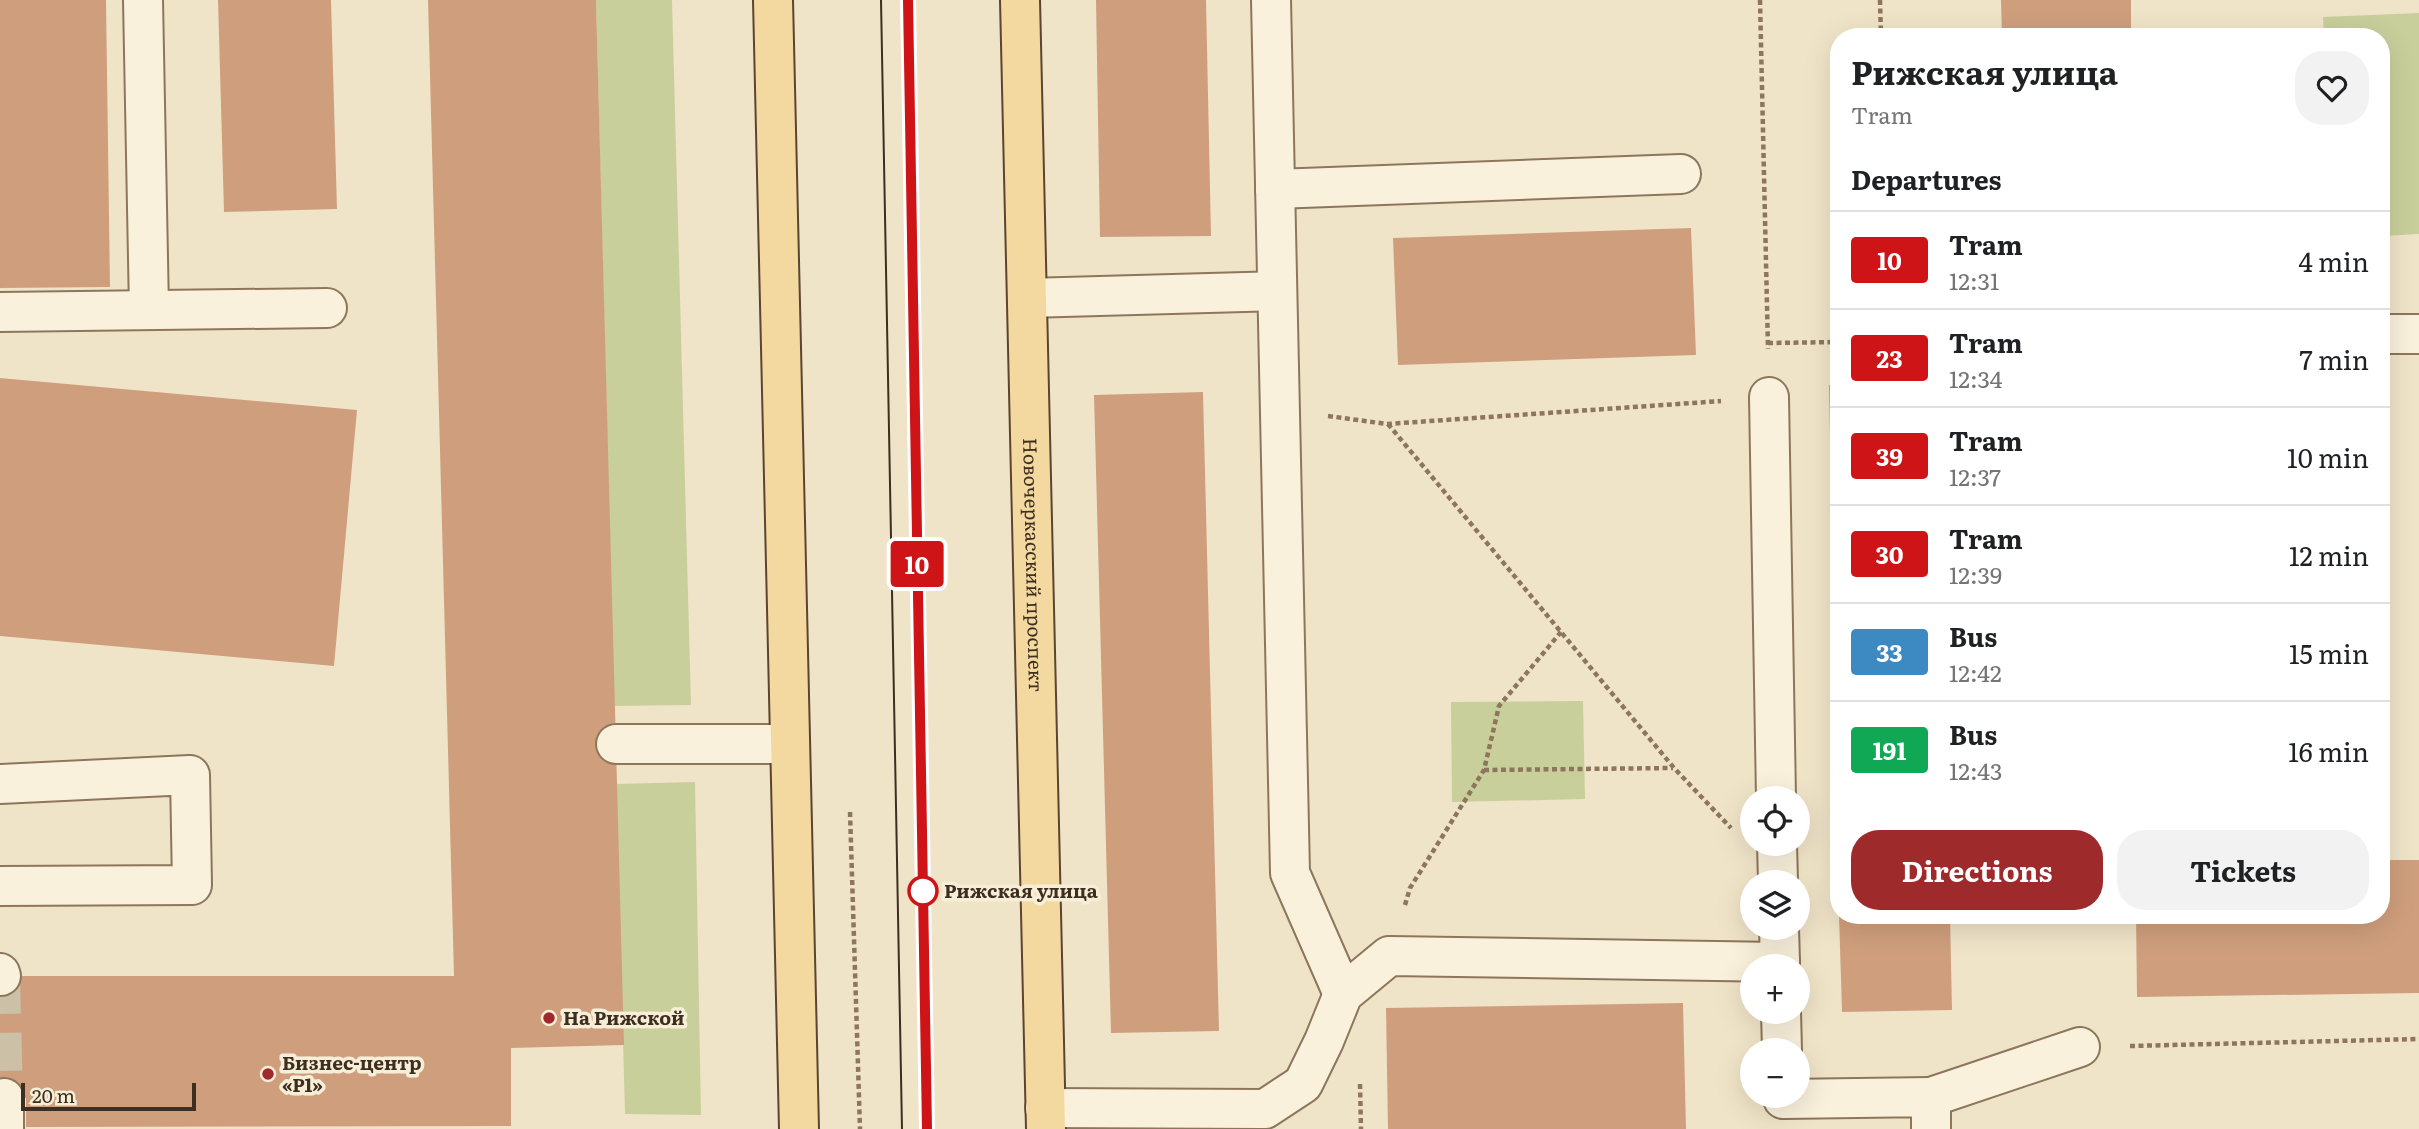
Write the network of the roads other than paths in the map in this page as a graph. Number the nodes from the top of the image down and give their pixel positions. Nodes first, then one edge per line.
1 (144, 0) edge
2 (773, 0) edge
3 (1020, 0) edge
4 (1271, 0) edge
5 (1681, 174) dead end
6 (1275, 189) junction
7 (1277, 291) junction
8 (1027, 298) junction
9 (327, 308) dead end
10 (149, 310) junction
11 (0, 312) edge
12 (2390, 334) edge
13 (2419, 334) edge
14 (1769, 397) road end
15 (615, 744) dead end
16 (790, 744) junction
17 (0, 784) edge
18 (1776, 786) edge
19 (0, 886) edge
20 (1780, 952) edge
21 (1343, 994) junction
22 (2080, 1047) road end
23 (1810, 1102) edge
24 (1931, 1113) edge
25 (1046, 1119) edge
26 (1193, 1119) edge
27 (799, 1129) edge

1 - 10 lane
2 - 16 main road
3 - 8 main road, Новочеркасский проспект
4 - 6 lane
5 - 6 lane
6 - 7 lane
7 - 8 lane
7 - 21 lane
8 - 25 main road, Новочеркасский проспект
9 - 10 lane
10 - 11 lane
12 - 13 lane
14 - 18 lane
15 - 16 lane
16 - 27 main road
17 - 19 lane
20 - 21 lane
21 - 26 lane
22 - 24 lane
23 - 24 lane
25 - 26 lane

